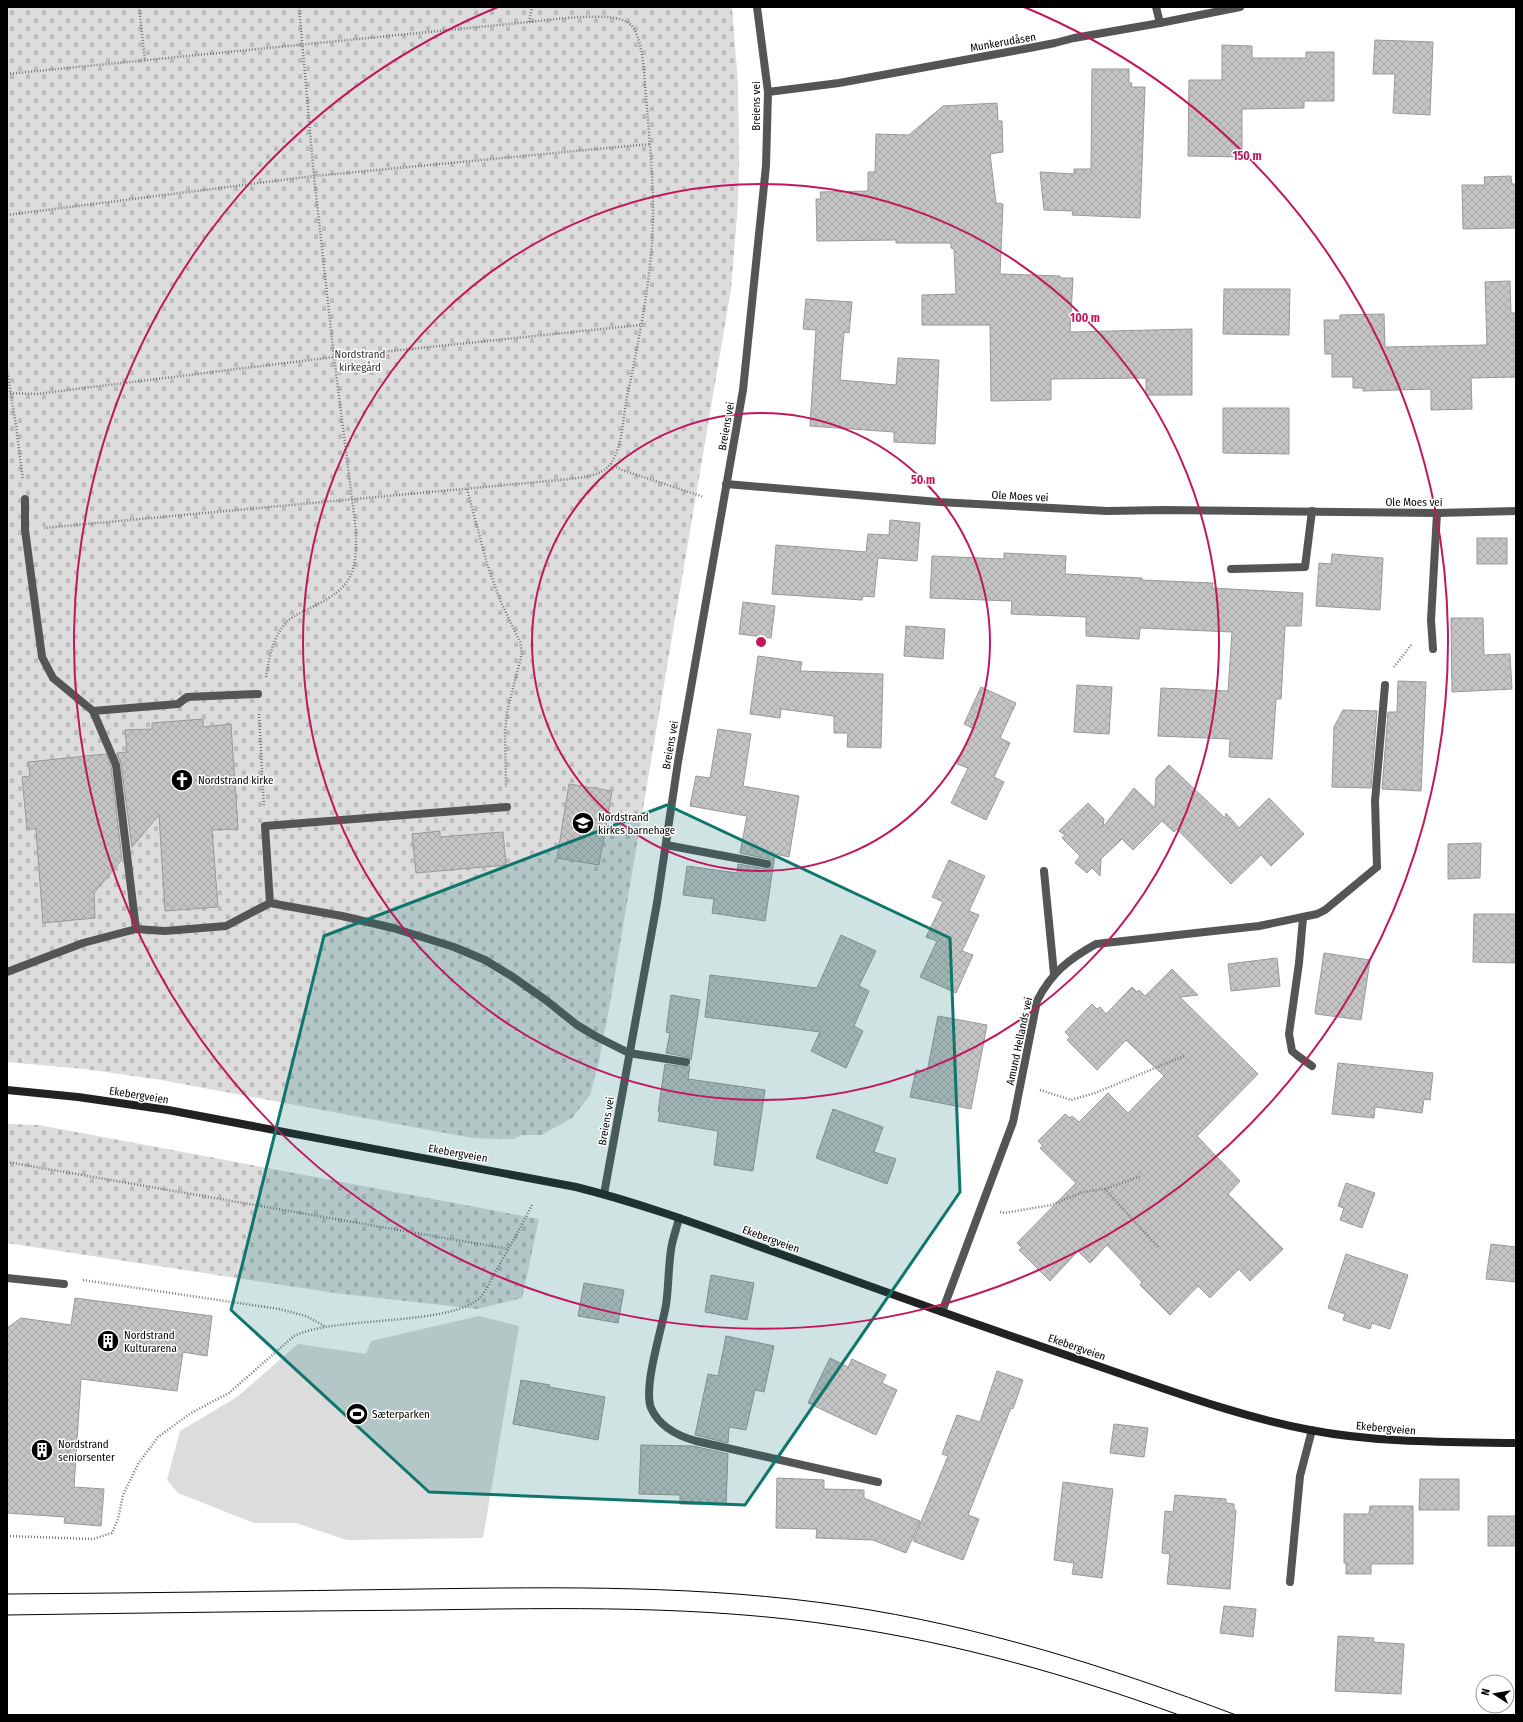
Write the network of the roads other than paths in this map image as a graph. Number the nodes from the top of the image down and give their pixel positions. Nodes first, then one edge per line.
1 (758, 7) edge
2 (1156, 7) edge
3 (1240, 7) edge
4 (1160, 23) junction
5 (768, 92) junction
6 (726, 484) junction
7 (25, 499) road end
8 (1516, 511) edge
9 (1312, 512) junction
10 (1437, 514) junction
11 (1231, 569) dead end
12 (1433, 649) dead end
13 (1384, 685) road end
14 (258, 694) road end
15 (93, 711) junction
16 (507, 807) road end
17 (666, 845) junction
18 (767, 864) dead end
19 (1044, 871) dead end
20 (270, 903) junction
21 (1303, 918) junction
22 (136, 928) junction
23 (7, 972) edge
24 (1054, 974) junction
25 (629, 1053) junction
26 (686, 1062) dead end
27 (1312, 1066) dead end
28 (7, 1090) edge
29 (604, 1194) junction
30 (679, 1218) junction
31 (7, 1278) edge
32 (64, 1284) dead end
33 (942, 1312) junction
34 (1312, 1430) junction
35 (1516, 1443) edge
36 (878, 1482) dead end
37 (1290, 1582) dead end

1 - 5 street, Breiens vei
2 - 4 street
3 - 4 street, Munkerudåsen
4 - 5 street, Munkerudåsen
5 - 6 street, Breiens vei
6 - 9 street, Ole Moes vei
6 - 17 street, Breiens vei
7 - 15 street
8 - 10 street, Ole Moes vei
9 - 10 street, Ole Moes vei
9 - 11 street
10 - 12 street
13 - 21 street, Amund Hellands vei
14 - 15 street
15 - 22 street
16 - 20 street
17 - 18 street
17 - 25 street, Breiens vei
19 - 24 street
20 - 22 street
20 - 25 street
21 - 24 street, Amund Hellands vei
21 - 27 street
22 - 23 street
24 - 33 street, Amund Hellands vei
25 - 26 street
25 - 29 street, Breiens vei
28 - 29 main road, Ekebergveien
29 - 30 main road, Ekebergveien
30 - 33 main road, Ekebergveien
30 - 36 street
31 - 32 street
33 - 34 main road, Ekebergveien
34 - 35 main road, Ekebergveien
34 - 37 street

